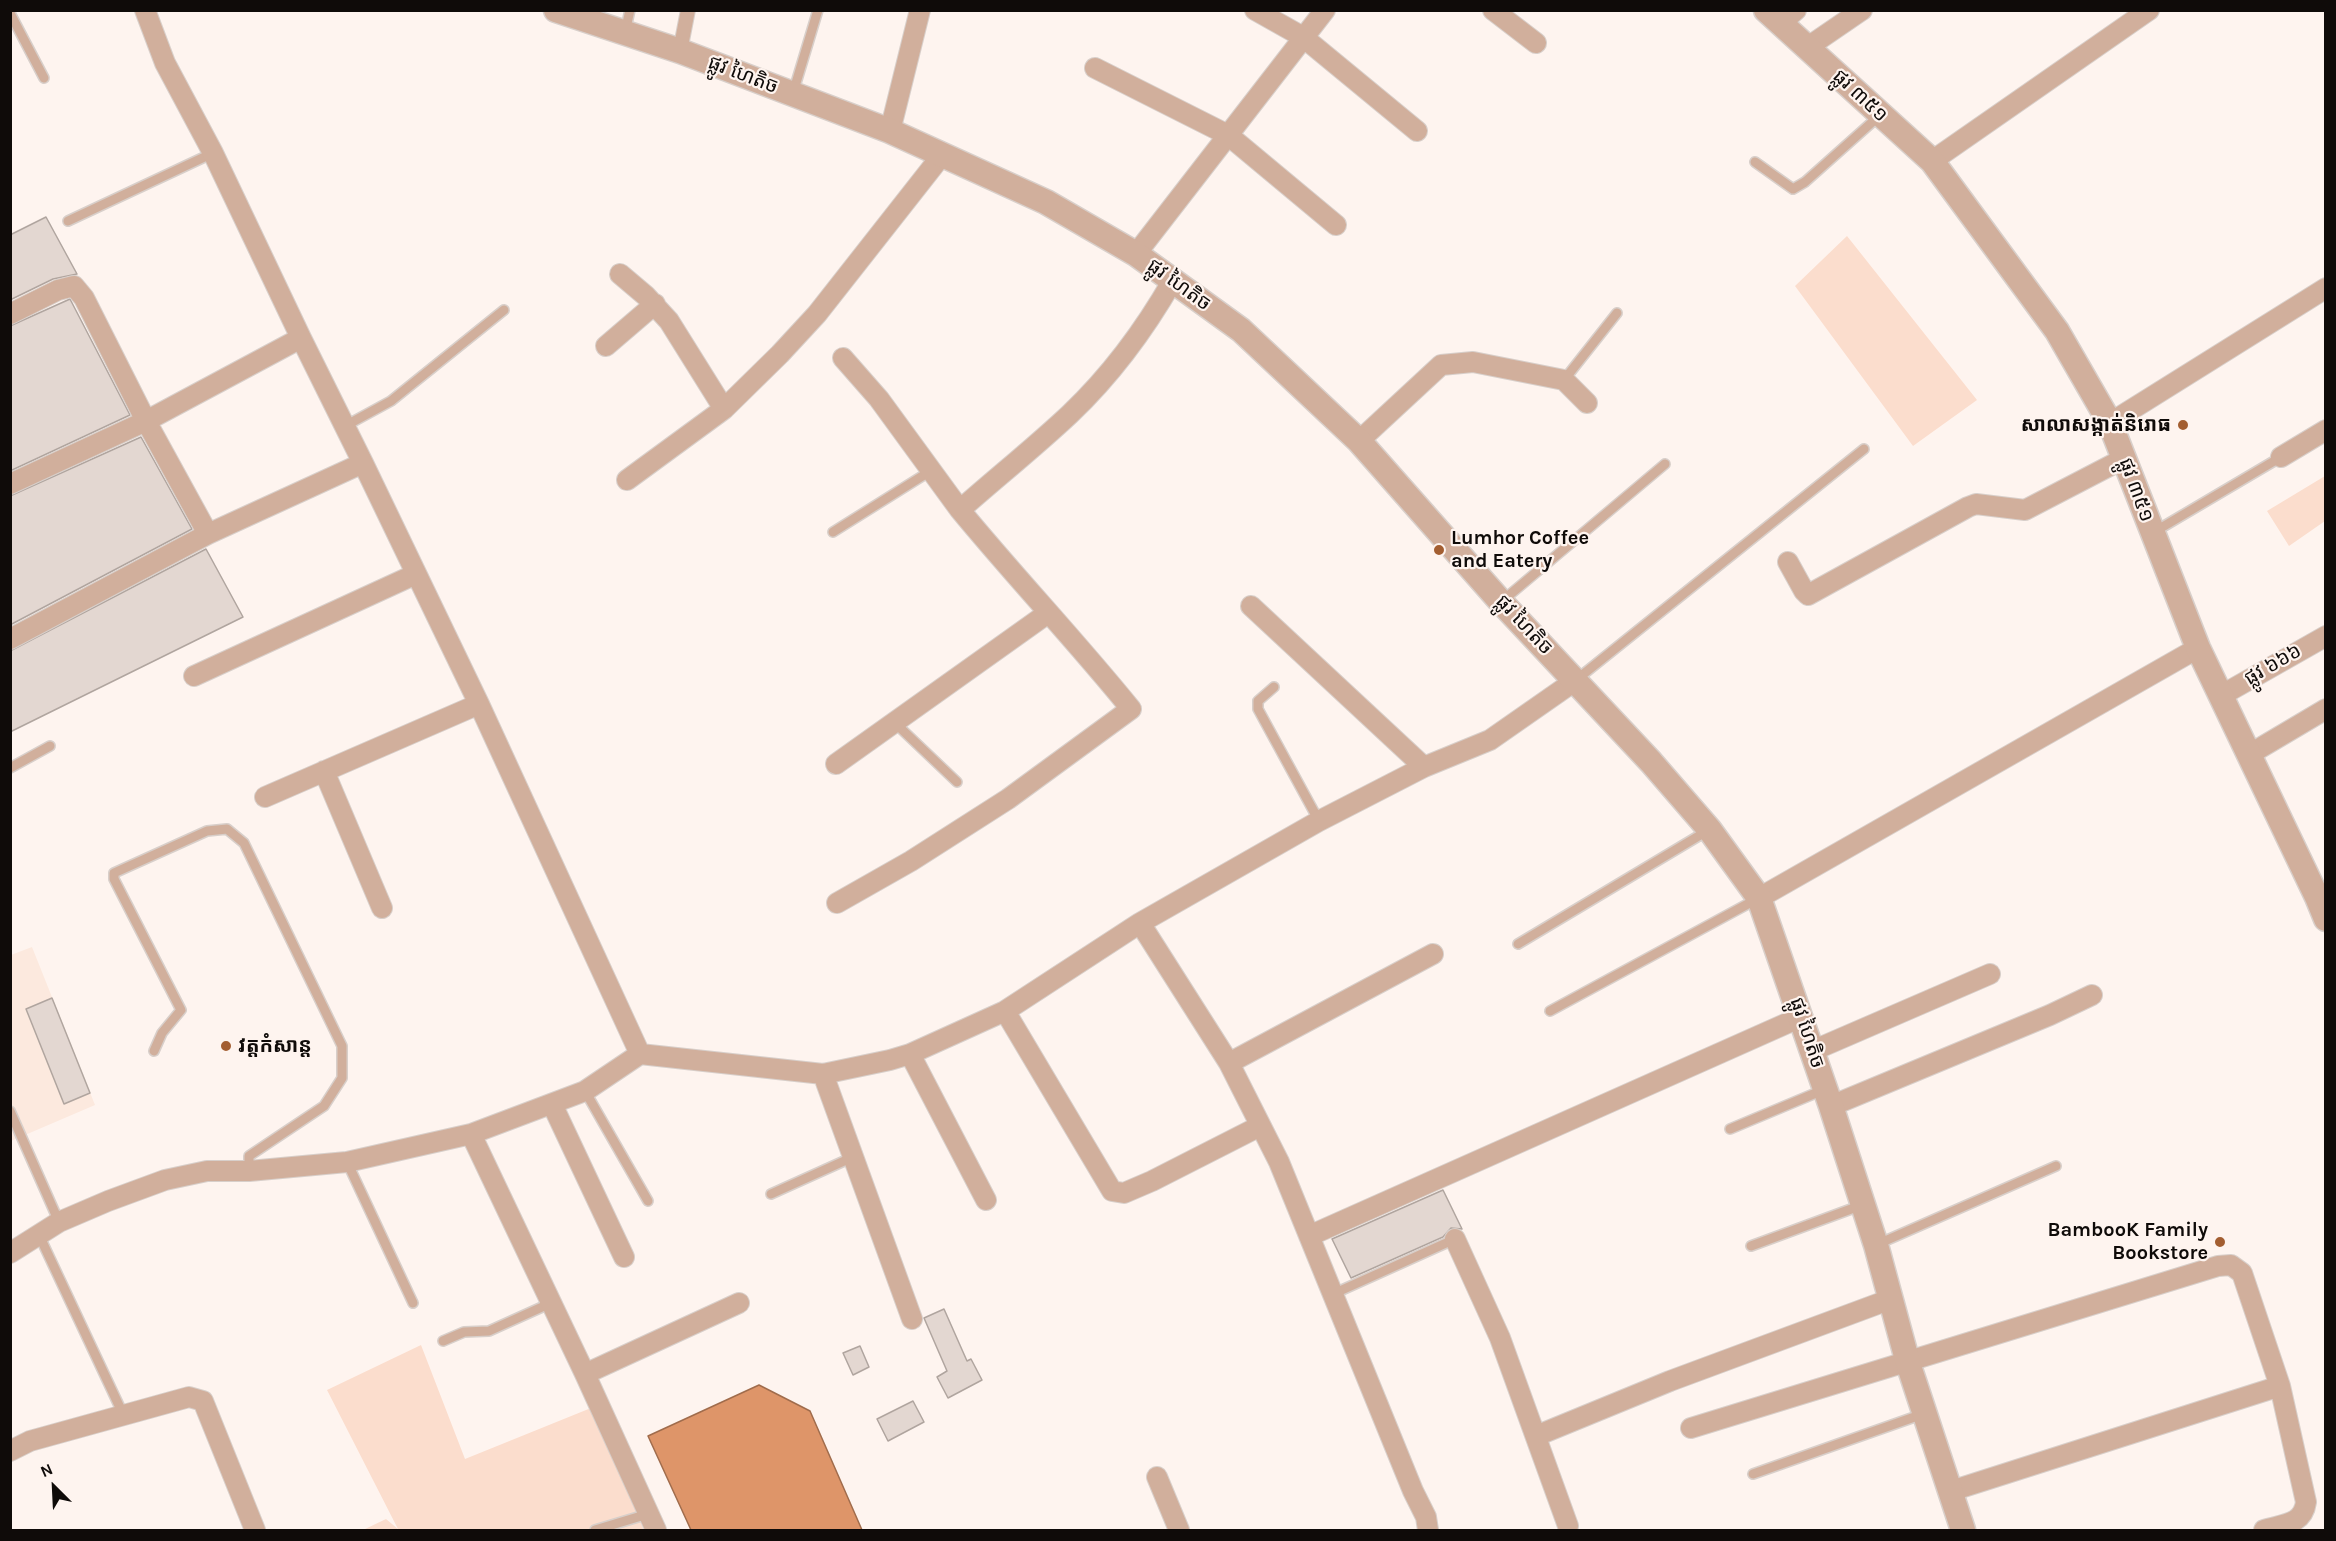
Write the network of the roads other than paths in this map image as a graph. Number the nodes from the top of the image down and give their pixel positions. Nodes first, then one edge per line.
1 (145, 10) edge
2 (556, 10) edge
3 (688, 10) edge
4 (818, 10) edge
5 (920, 10) edge
6 (1255, 10) edge
7 (1325, 10) edge
8 (1493, 10) edge
9 (1863, 10) edge
10 (2149, 10) edge
11 (10, 13) edge
12 (1781, 15) edge
13 (627, 22) edge
14 (1303, 37) junction
15 (1536, 43) dead end
16 (1808, 47) junction
17 (680, 51) junction
18 (1095, 68) dead end
19 (44, 78) dead end
20 (793, 93) junction
21 (1881, 115) junction
22 (890, 131) junction
23 (1417, 131) dead end
24 (1228, 135) junction
25 (213, 153) junction
26 (942, 155) junction
27 (1932, 161) junction
28 (1755, 162) dead end
29 (68, 221) dead end
30 (1336, 225) dead end
31 (1136, 254) junction
32 (620, 274) dead end
33 (1173, 280) junction
34 (2325, 288) edge
35 (655, 304) junction
36 (504, 310) dead end
37 (1617, 313) dead end
38 (10, 314) edge
39 (301, 338) junction
40 (606, 346) dead end
41 (843, 357) dead end
42 (1564, 380) junction
43 (1587, 403) dead end
44 (724, 409) junction
45 (146, 421) junction
46 (2110, 423) junction
47 (345, 426) junction
48 (2325, 430) edge
49 (1359, 441) junction
50 (1864, 449) dead end
51 (2282, 457) joint
52 (2125, 458) junction
53 (363, 463) junction
54 (1665, 464) dead end
55 (932, 470) junction
56 (627, 480) dead end
57 (10, 484) edge
58 (960, 510) junction
59 (833, 532) dead end
60 (208, 534) junction
61 (2152, 534) junction
62 (1788, 562) dead end
63 (416, 574) junction
64 (1501, 602) junction
65 (1251, 606) dead end
66 (1048, 613) junction
67 (2325, 636) edge
68 (10, 639) edge
69 (2198, 648) junction
70 (194, 676) dead end
71 (1576, 680) junction
72 (1274, 687) dead end
73 (2222, 695) junction
74 (478, 704) junction
75 (2325, 709) edge
76 (895, 723) junction
77 (50, 746) dead end
78 (2250, 754) junction
79 (836, 764) dead end
80 (1424, 767) junction
81 (10, 768) edge
82 (324, 771) junction
83 (957, 782) dead end
84 (265, 797) dead end
85 (1319, 821) junction
86 (1710, 830) junction
87 (1759, 898) junction
88 (837, 903) dead end
89 (2323, 903) edge
90 (382, 908) dead end
91 (1140, 923) junction
92 (1518, 944) dead end
93 (1433, 954) dead end
94 (1990, 974) dead end
95 (2092, 995) dead end
96 (1005, 1011) junction
97 (1550, 1011) dead end
98 (1801, 1017) junction
99 (154, 1051) dead end
100 (1812, 1051) junction
101 (640, 1054) junction
102 (910, 1054) junction
103 (1229, 1063) junction
104 (823, 1074) junction
105 (585, 1091) junction
106 (1828, 1097) junction
107 (552, 1104) junction
108 (10, 1111) edge
109 (1260, 1126) junction
110 (1730, 1129) dead end
111 (471, 1134) junction
112 (853, 1157) junction
113 (347, 1162) junction
114 (2056, 1166) dead end
115 (249, 1171) junction
116 (771, 1194) dead end
117 (986, 1200) dead end
118 (648, 1201) dead end
119 (1862, 1205) junction
120 (59, 1222) junction
121 (39, 1235) junction
122 (1309, 1236) junction
123 (1455, 1239) joint
124 (1876, 1245) junction
125 (1751, 1246) dead end
126 (10, 1253) edge
127 (624, 1257) dead end
128 (1333, 1294) junction
129 (1891, 1299) junction
130 (413, 1303) dead end
131 (551, 1303) junction
132 (739, 1303) dead end
133 (912, 1318) dead end
134 (443, 1341) dead end
135 (1908, 1363) junction
136 (585, 1374) junction
137 (2280, 1386) junction
138 (123, 1414) junction
139 (1925, 1414) junction
140 (1690, 1428) dead end
141 (1536, 1436) junction
142 (10, 1451) edge
143 (1753, 1474) dead end
144 (1157, 1477) dead end
145 (1951, 1491) junction
146 (652, 1522) edge
147 (1568, 1526) dead end
148 (255, 1530) edge
149 (595, 1530) edge
150 (1179, 1530) edge
151 (1428, 1530) edge
152 (1964, 1530) edge
153 (2264, 1530) edge

1 - 25 street
2 - 13 street, ផ្លូវ ហៃតិច
3 - 17 street
4 - 20 lane
5 - 22 street
6 - 14 street
7 - 14 street
8 - 15 street
9 - 16 street
10 - 27 street
11 - 19 lane
12 - 16 street, ផ្លូវ ៣៥១
13 - 17 street, ផ្លូវ ហៃតិច
14 - 23 street
14 - 24 street
16 - 21 street, ផ្លូវ ៣៥១
17 - 20 street, ផ្លូវ ហៃតិច
18 - 24 street
20 - 22 street, ផ្លូវ ហៃតិច
21 - 27 street, ផ្លូវ ៣៥១
21 - 28 lane
22 - 26 street, ផ្លូវ ហៃតិច
24 - 30 street
24 - 31 street
25 - 29 lane
25 - 39 street
26 - 31 street, ផ្លូវ ហៃតិច
26 - 44 street
27 - 46 street, ផ្លូវ ៣៥១
31 - 33 street, ផ្លូវ ហៃតិច
32 - 35 street
33 - 49 street, ផ្លូវ ហៃតិច
33 - 58 street
34 - 46 street
35 - 40 street
35 - 44 street
36 - 47 lane
37 - 42 lane
38 - 45 street
39 - 45 street
39 - 47 street
41 - 55 street
42 - 43 street
42 - 49 street
44 - 56 street
45 - 57 street
45 - 60 street
46 - 52 street, ផ្លូវ ៣៥១
47 - 53 street
48 - 51 street
49 - 64 street, ផ្លូវ ហៃតិច
50 - 71 lane
51 - 61 lane
52 - 61 street, ផ្លូវ ៣៥១
52 - 62 street
53 - 60 street
53 - 63 street
54 - 64 lane
55 - 58 street
55 - 59 lane
58 - 66 street
60 - 68 street
61 - 69 street, ផ្លូវ ៣៥១
63 - 70 street
63 - 74 street
64 - 71 street, ផ្លូវ ហៃតិច
65 - 80 street
66 - 76 street
66 - 88 street
67 - 73 street, ផ្លូវ ៦៦៦
69 - 73 street, ផ្លូវ ៣៥១
69 - 87 street
71 - 80 street
71 - 86 street, ផ្លូវ ហៃតិច
72 - 85 lane
73 - 78 street, ផ្លូវ ៣៥១
74 - 82 street
74 - 101 street
75 - 78 street
76 - 79 street
76 - 83 lane
77 - 81 lane
78 - 89 street, ផ្លូវ ៣៥១
80 - 85 street
82 - 84 street
82 - 90 street
85 - 91 street
86 - 87 street, ផ្លូវ ហៃតិច
86 - 92 lane
87 - 97 lane
87 - 98 street, ផ្លូវ ហៃតិច
91 - 96 street
91 - 103 street
93 - 103 street
94 - 100 street
95 - 106 street
96 - 102 street
96 - 109 street
98 - 100 street, ផ្លូវ ហៃតិច
98 - 122 street
99 - 115 lane
100 - 106 street, ផ្លូវ ហៃតិច
101 - 104 street
101 - 105 street
102 - 104 street
102 - 117 street
103 - 109 street
104 - 112 street
105 - 107 street
105 - 118 lane
106 - 110 lane
106 - 119 street, ផ្លូវ ហៃតិច
107 - 111 street
107 - 127 street
108 - 120 lane
109 - 122 street
111 - 113 street
111 - 131 street
112 - 116 lane
112 - 133 street
113 - 115 street
113 - 130 lane
114 - 124 lane
115 - 120 street
119 - 124 street, ផ្លូវ ហៃតិច
119 - 125 lane
120 - 121 street
121 - 126 street
121 - 138 lane
122 - 128 street
123 - 128 lane
123 - 141 street
124 - 129 street, ផ្លូវ ហៃតិច
128 - 151 street
129 - 135 street, ផ្លូវ ហៃតិច
129 - 141 street
131 - 134 lane
131 - 136 street
132 - 136 street
135 - 137 street
135 - 139 street, ផ្លូវ ហៃតិច
135 - 140 street
136 - 146 street
137 - 145 street
137 - 153 street
138 - 142 street
138 - 148 street
139 - 143 lane
139 - 145 street, ផ្លូវ ហៃតិច
141 - 147 street
144 - 150 street
145 - 152 street, ផ្លូវ ហៃតិច
146 - 149 lane

